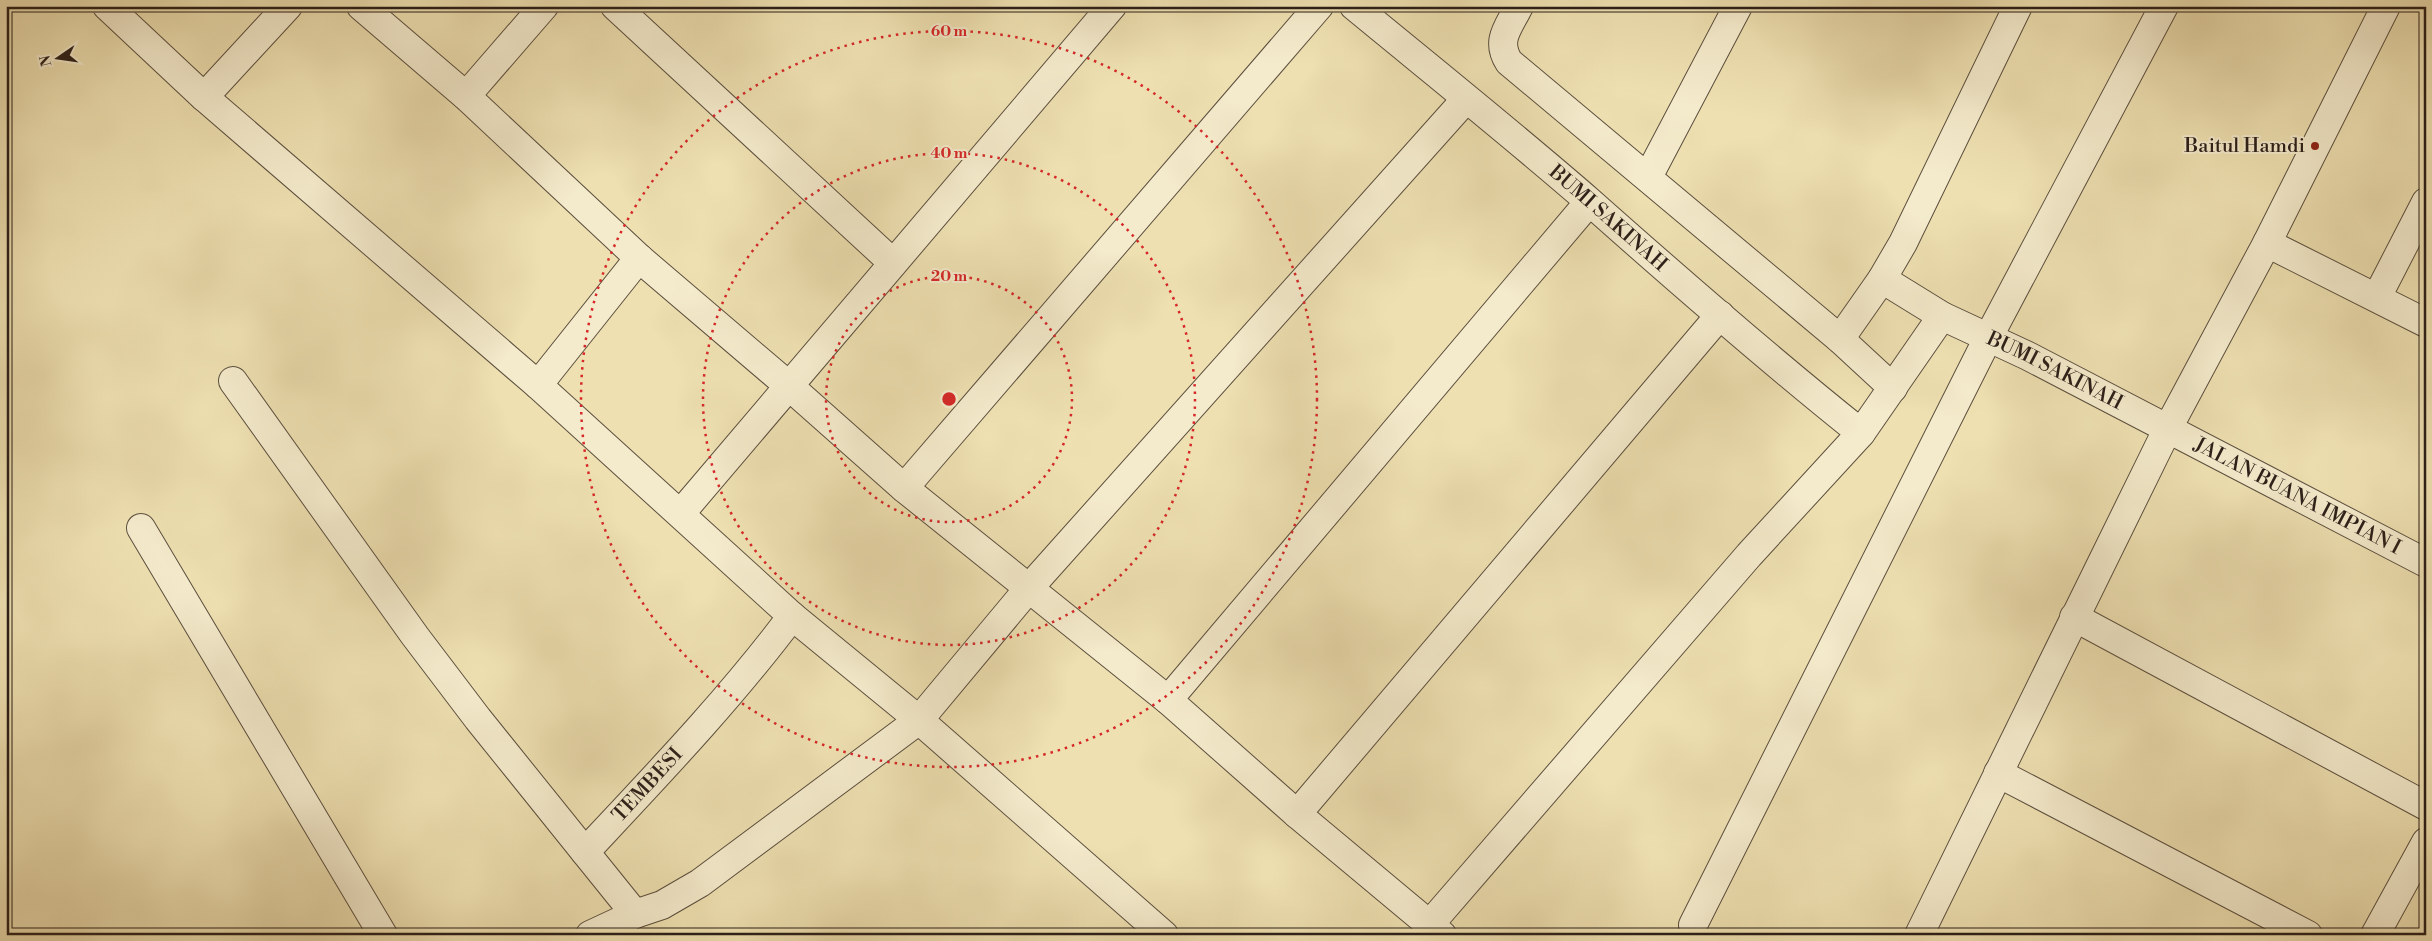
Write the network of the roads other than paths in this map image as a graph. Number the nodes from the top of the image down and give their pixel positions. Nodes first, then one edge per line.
1 (106, 6) edge
2 (288, 6) edge
3 (361, 6) edge
4 (544, 6) edge
5 (615, 6) edge
6 (1319, 6) edge
7 (1354, 6) edge
8 (1519, 6) edge
9 (1738, 6) edge
10 (2018, 6) edge
11 (2164, 6) edge
12 (2386, 6) edge
13 (1103, 9) edge
14 (466, 96) junction
15 (204, 97) junction
16 (1466, 98) junction
17 (1648, 177) junction
18 (1589, 202) junction
19 (2426, 202) edge
20 (2267, 243) junction
21 (639, 258) junction
22 (893, 263) junction
23 (1882, 280) junction
24 (2377, 297) junction
25 (1720, 315) junction
26 (1942, 316) junction
27 (2426, 323) edge
28 (1988, 338) junction
29 (1840, 340) junction
30 (233, 381) dead end
31 (538, 385) junction
32 (789, 386) junction
33 (1894, 388) junction
34 (2167, 430) junction
35 (1861, 433) junction
36 (904, 488) junction
37 (681, 512) junction
38 (141, 528) dead end
39 (2426, 563) edge
40 (1029, 588) junction
41 (792, 616) junction
42 (2074, 617) junction
43 (1168, 700) junction
44 (919, 720) junction
45 (1998, 774) junction
46 (2426, 806) edge
47 (1296, 814) junction
48 (2426, 842) edge
49 (585, 852) junction
50 (635, 914) junction
51 (1436, 930) edge
52 (1698, 931) edge
53 (1921, 934) edge
54 (383, 935) edge
55 (590, 935) edge
56 (1164, 935) edge
57 (2308, 935) edge
58 (2375, 935) edge

1 - 15 street
2 - 15 street
3 - 14 street
4 - 14 street
5 - 22 street
6 - 36 street
7 - 16 street, BUMI SAKINAH
8 - 17 street
9 - 17 street
10 - 23 street
11 - 28 street
12 - 20 street
13 - 22 street
14 - 21 street
15 - 31 street
16 - 18 street, BUMI SAKINAH
16 - 40 street
17 - 29 street
18 - 25 street, BUMI SAKINAH
18 - 43 street
19 - 24 street
20 - 24 street
20 - 34 street
21 - 31 street
21 - 32 street
22 - 32 street
23 - 26 street, BUMI SAKINAH
23 - 29 street
24 - 27 street
25 - 35 street, BUMI SAKINAH
25 - 47 street
26 - 28 street, BUMI SAKINAH
26 - 33 street
28 - 34 street, BUMI SAKINAH
28 - 52 street
29 - 33 street
30 - 49 street
31 - 37 street
32 - 36 street
32 - 37 street
33 - 35 street
34 - 39 street, JALAN BUANA IMPIAN I
34 - 42 street
35 - 51 street
36 - 40 street
37 - 41 street
38 - 54 street
40 - 43 street
40 - 44 street
41 - 44 street
41 - 49 street, TEMBESI
42 - 45 street
42 - 46 street
43 - 47 street
44 - 50 street
44 - 56 street
45 - 53 street
45 - 57 street
47 - 51 street
48 - 58 street
49 - 50 street
50 - 55 street

